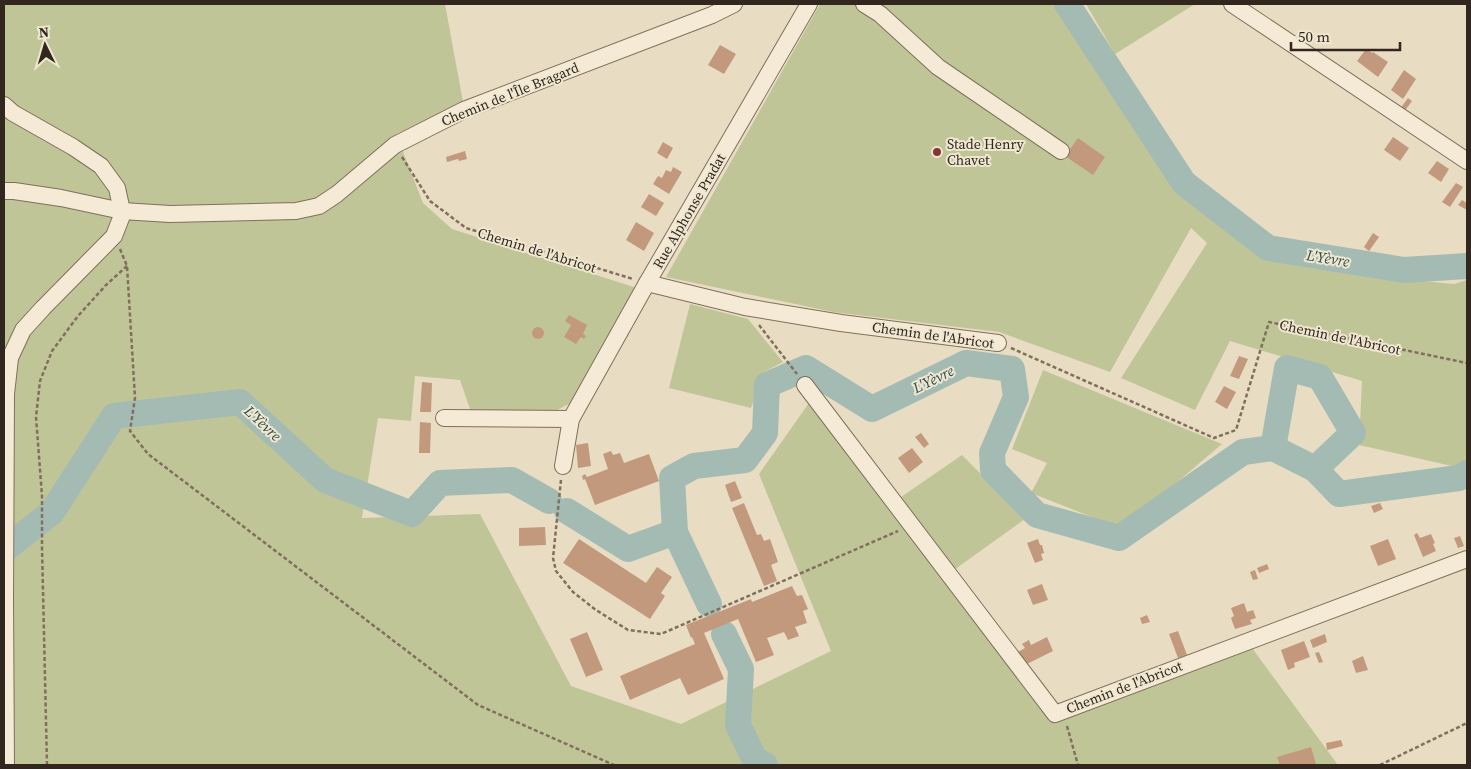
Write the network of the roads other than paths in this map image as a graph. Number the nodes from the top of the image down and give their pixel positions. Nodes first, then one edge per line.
1 (734, 4) edge
2 (809, 4) edge
3 (864, 4) edge
4 (1232, 4) edge
5 (4, 105) edge
6 (1061, 151) dead end
7 (1467, 161) edge
8 (4, 191) edge
9 (122, 211) junction
10 (647, 283) junction
11 (998, 343) road end
12 (805, 385) road end
13 (444, 418) dead end
14 (571, 419) junction
15 (563, 466) road end
16 (1467, 559) edge
17 (6, 765) edge

1 - 9 street, Chemin de l'Île Bragard
2 - 10 street, Rue Alphonse Pradat
3 - 6 street
4 - 7 street
5 - 9 street
8 - 9 street, Chemin de l'Île Bragard
9 - 17 street
10 - 11 street, Chemin de l'Abricot
10 - 14 street, Rue Alphonse Pradat
12 - 16 street, Chemin de l'Abricot
13 - 14 street
14 - 15 street, Rue Alphonse Pradat

